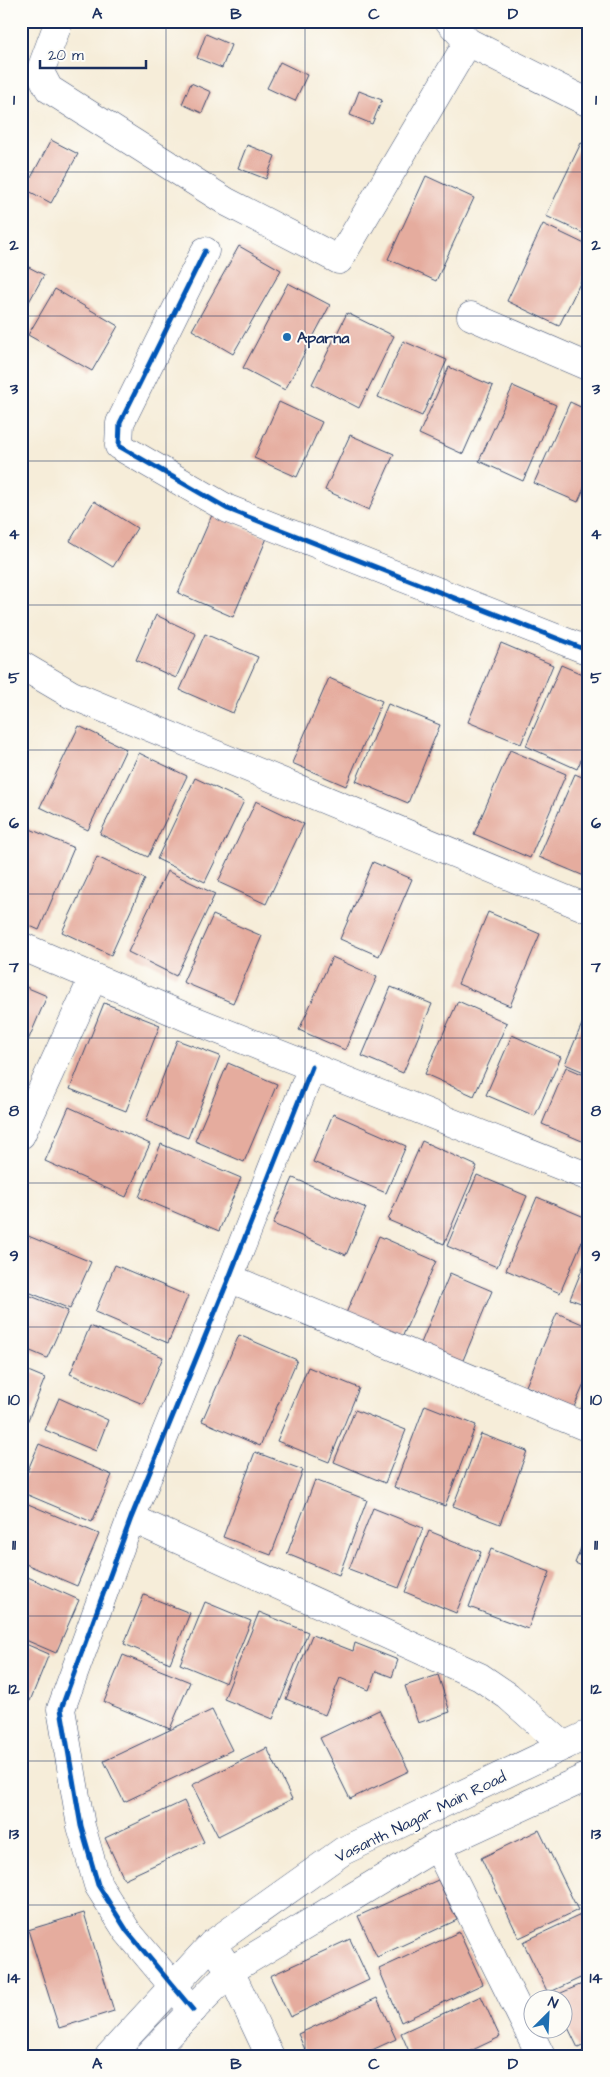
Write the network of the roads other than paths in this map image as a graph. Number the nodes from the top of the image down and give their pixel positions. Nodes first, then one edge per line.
1 (59, 21) edge
2 (449, 21) edge
3 (468, 42) junction
4 (589, 103) edge
5 (205, 251) dead end
6 (470, 316) dead end
7 (589, 367) edge
8 (589, 651) edge
9 (21, 665) edge
10 (589, 909) edge
11 (21, 946) edge
12 (93, 978) junction
13 (312, 1067) junction
14 (21, 1135) edge
15 (589, 1177) edge
16 (229, 1278) junction
17 (589, 1428) edge
18 (131, 1518) junction
19 (589, 1734) edge
20 (564, 1746) junction
21 (589, 1776) edge
22 (437, 1846) junction
23 (212, 1944) junction
24 (230, 1971) junction
25 (172, 1988) junction
26 (193, 2010) junction
27 (109, 2056) edge
28 (148, 2056) edge
29 (270, 2056) edge
30 (541, 2056) edge

1 - 3 street
2 - 3 street
3 - 4 street
5 - 8 street
6 - 7 street
9 - 10 street
11 - 12 street
12 - 13 street
12 - 14 street
13 - 15 street
13 - 16 street
16 - 17 street
16 - 18 street
18 - 20 street
18 - 25 street
19 - 20 street, Vasanth Nagar Main Road
20 - 23 street, Vasanth Nagar Main Road
21 - 22 street
22 - 24 street
22 - 30 street
23 - 24 street
23 - 25 street, Vasanth Nagar Main Road
24 - 26 street
24 - 29 street
25 - 26 street
25 - 27 street, Vasanth Nagar Main Road
26 - 28 street

